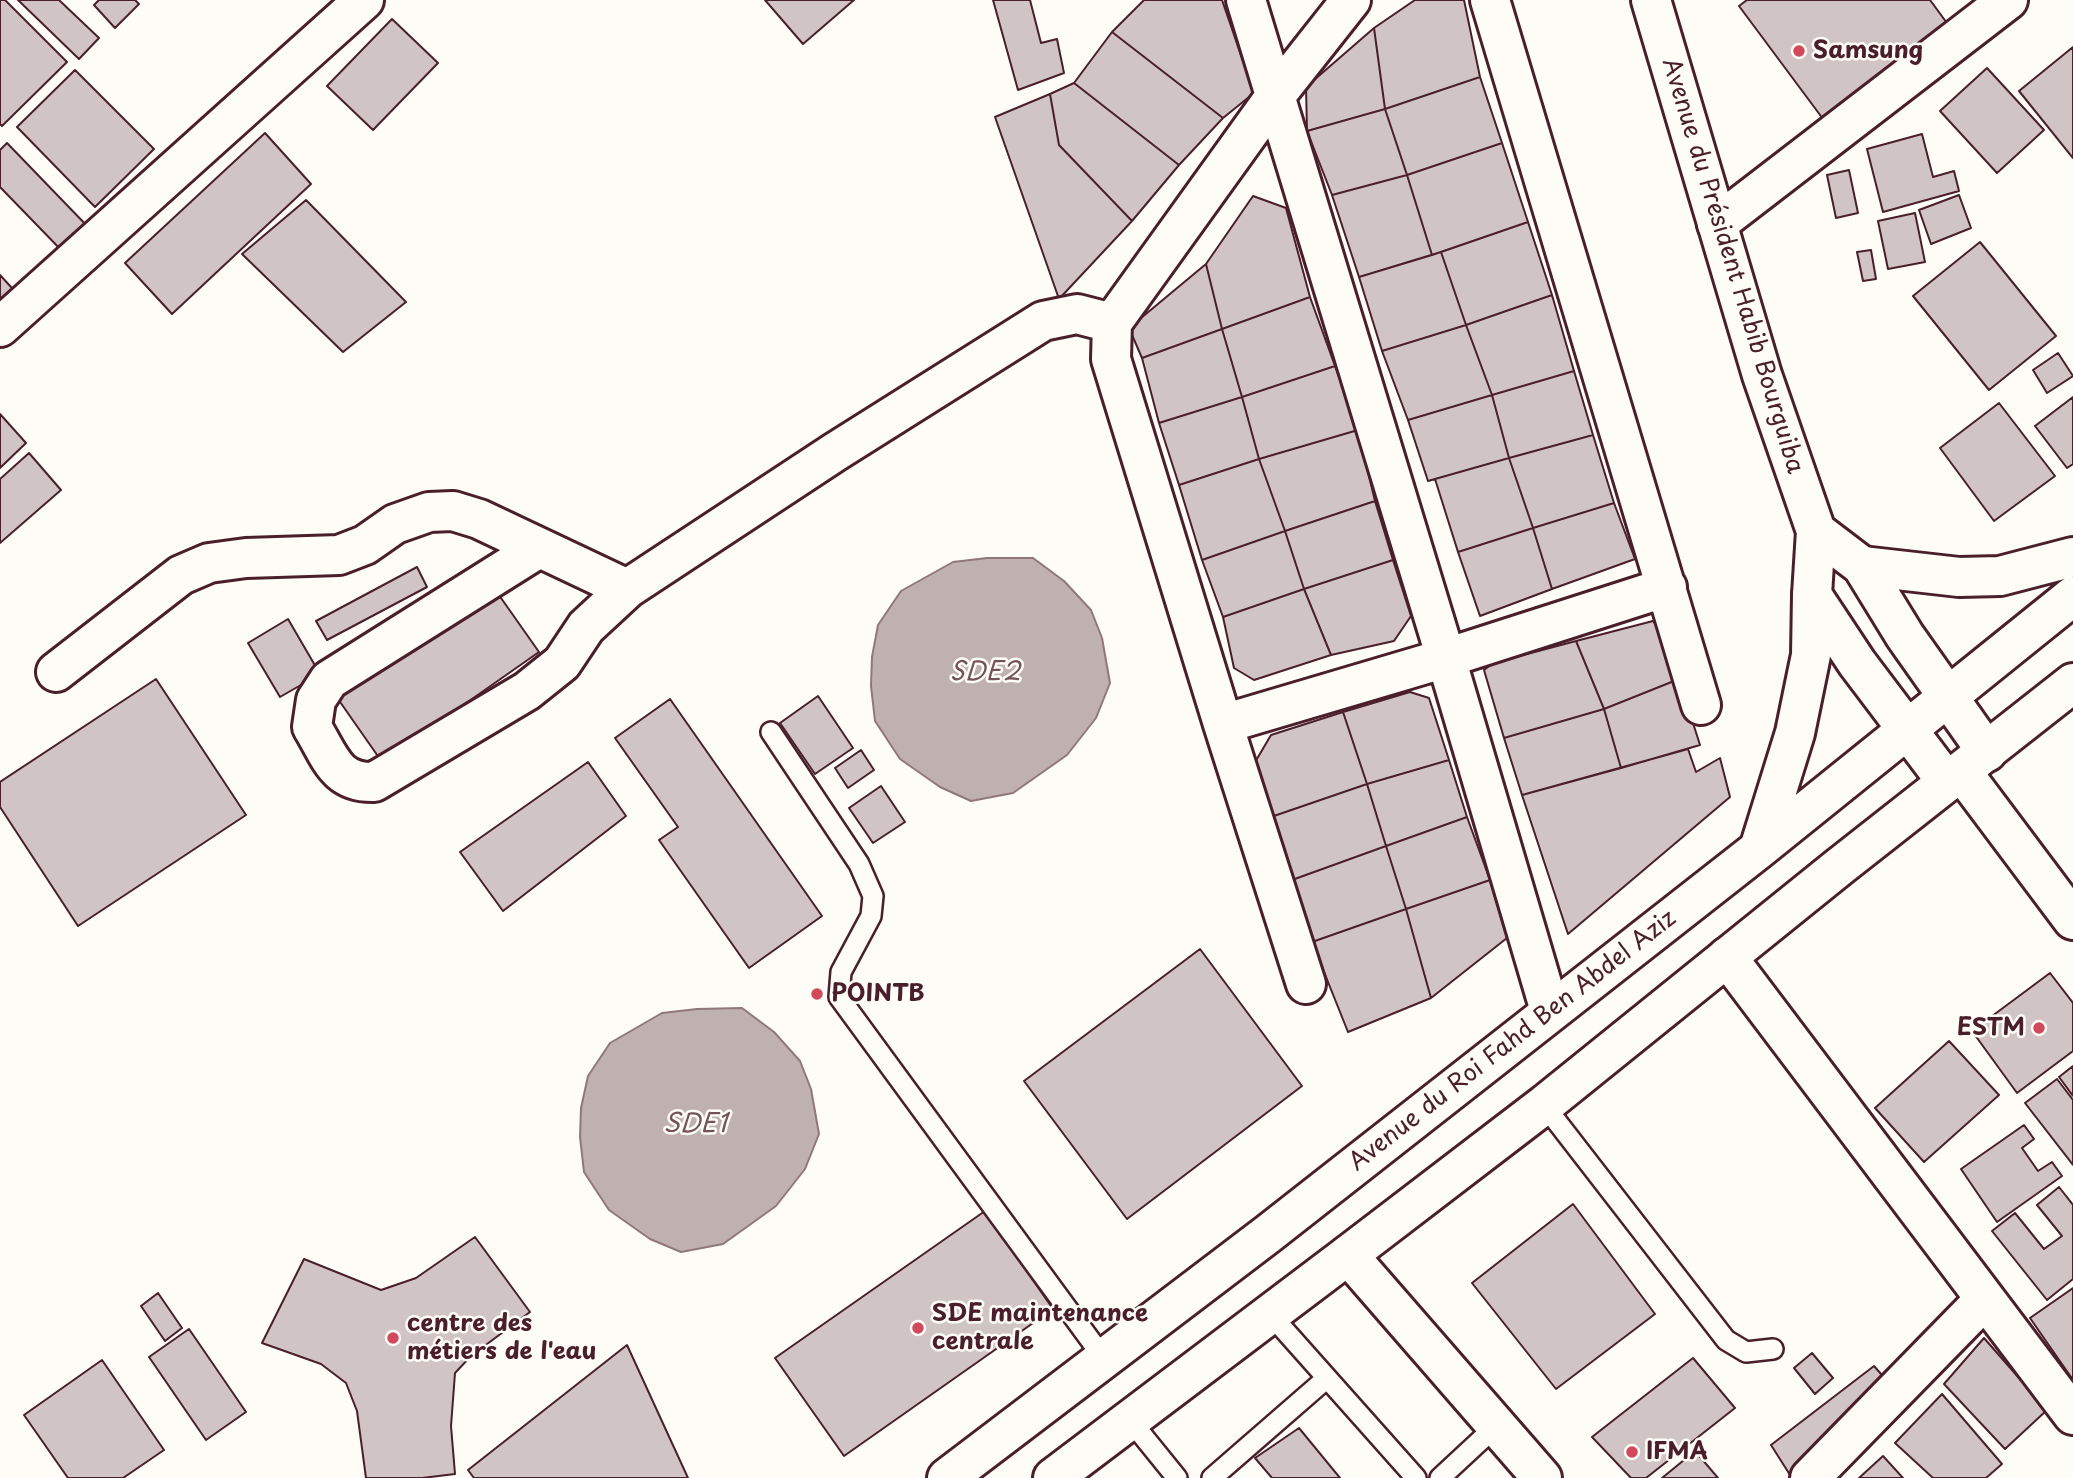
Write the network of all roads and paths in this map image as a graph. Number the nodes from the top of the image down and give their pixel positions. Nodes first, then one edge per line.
1 (364, 0) edge
2 (1246, 0) edge
3 (1351, 0) edge
4 (1490, 0) edge
5 (1651, 0) edge
6 (2008, 0) edge
7 (1276, 95) junction
8 (1717, 224) junction
9 (1112, 323) junction
10 (0, 327) edge
11 (1816, 531) junction
12 (539, 548) junction
13 (2073, 557) edge
14 (1862, 566) junction
15 (1667, 587) junction
16 (627, 589) junction
17 (1812, 596) junction
18 (2073, 596) edge
19 (1446, 658) junction
20 (56, 672) dead end
21 (2073, 683) edge
22 (1947, 697) junction
23 (1701, 705) dead end
24 (1223, 724) junction
25 (1907, 730) junction
26 (771, 732) dead end
27 (1965, 769) junction
28 (1759, 849) junction
29 (2073, 920) edge
30 (1727, 957) junction
31 (1306, 984) dead end
32 (1550, 1011) junction
33 (1544, 1105) junction
34 (1348, 1255) junction
35 (1985, 1299) junction
36 (1270, 1315) junction
37 (1773, 1349) dead end
38 (1105, 1360) junction
39 (1327, 1378) junction
40 (2073, 1415) edge
41 (1130, 1420) junction
42 (1496, 1426) junction
43 (947, 1478) edge
44 (1053, 1478) edge
45 (1177, 1478) edge
46 (1212, 1478) edge
47 (1416, 1478) edge
48 (1440, 1478) edge
49 (1542, 1478) edge
50 (1810, 1478) edge

1 - 10 street
2 - 7 street
3 - 7 street
4 - 15 street
5 - 8 street, Avenue du Président Habib Bourguiba
6 - 8 street
7 - 9 street
7 - 19 street
8 - 11 street, Avenue du Président Habib Bourguiba
9 - 16 street
9 - 24 street
11 - 14 street
11 - 17 street
12 - 16 street
12 - 16 street
12 - 20 street
13 - 14 street
14 - 22 street
15 - 19 street
15 - 23 street
17 - 25 street
17 - 28 street
18 - 22 street, Avenue du Roi Fahd Ben Abdel Aziz
19 - 24 street
19 - 32 street
21 - 27 street
22 - 25 street, Avenue du Roi Fahd Ben Abdel Aziz
22 - 27 street
24 - 31 street
25 - 27 street
25 - 28 street, Avenue du Roi Fahd Ben Abdel Aziz
26 - 38 lane
27 - 29 street
27 - 30 street
28 - 32 street, Avenue du Roi Fahd Ben Abdel Aziz
30 - 33 street
30 - 35 street
32 - 38 street, Avenue du Roi Fahd Ben Abdel Aziz
33 - 34 street
33 - 37 lane
34 - 36 street
34 - 42 street
35 - 40 street
35 - 50 street
36 - 39 lane
36 - 41 street
38 - 43 street, Avenue du Roi Fahd Ben Abdel Aziz
39 - 46 lane
39 - 47 lane
41 - 44 street
41 - 45 lane
42 - 48 lane
42 - 49 street

